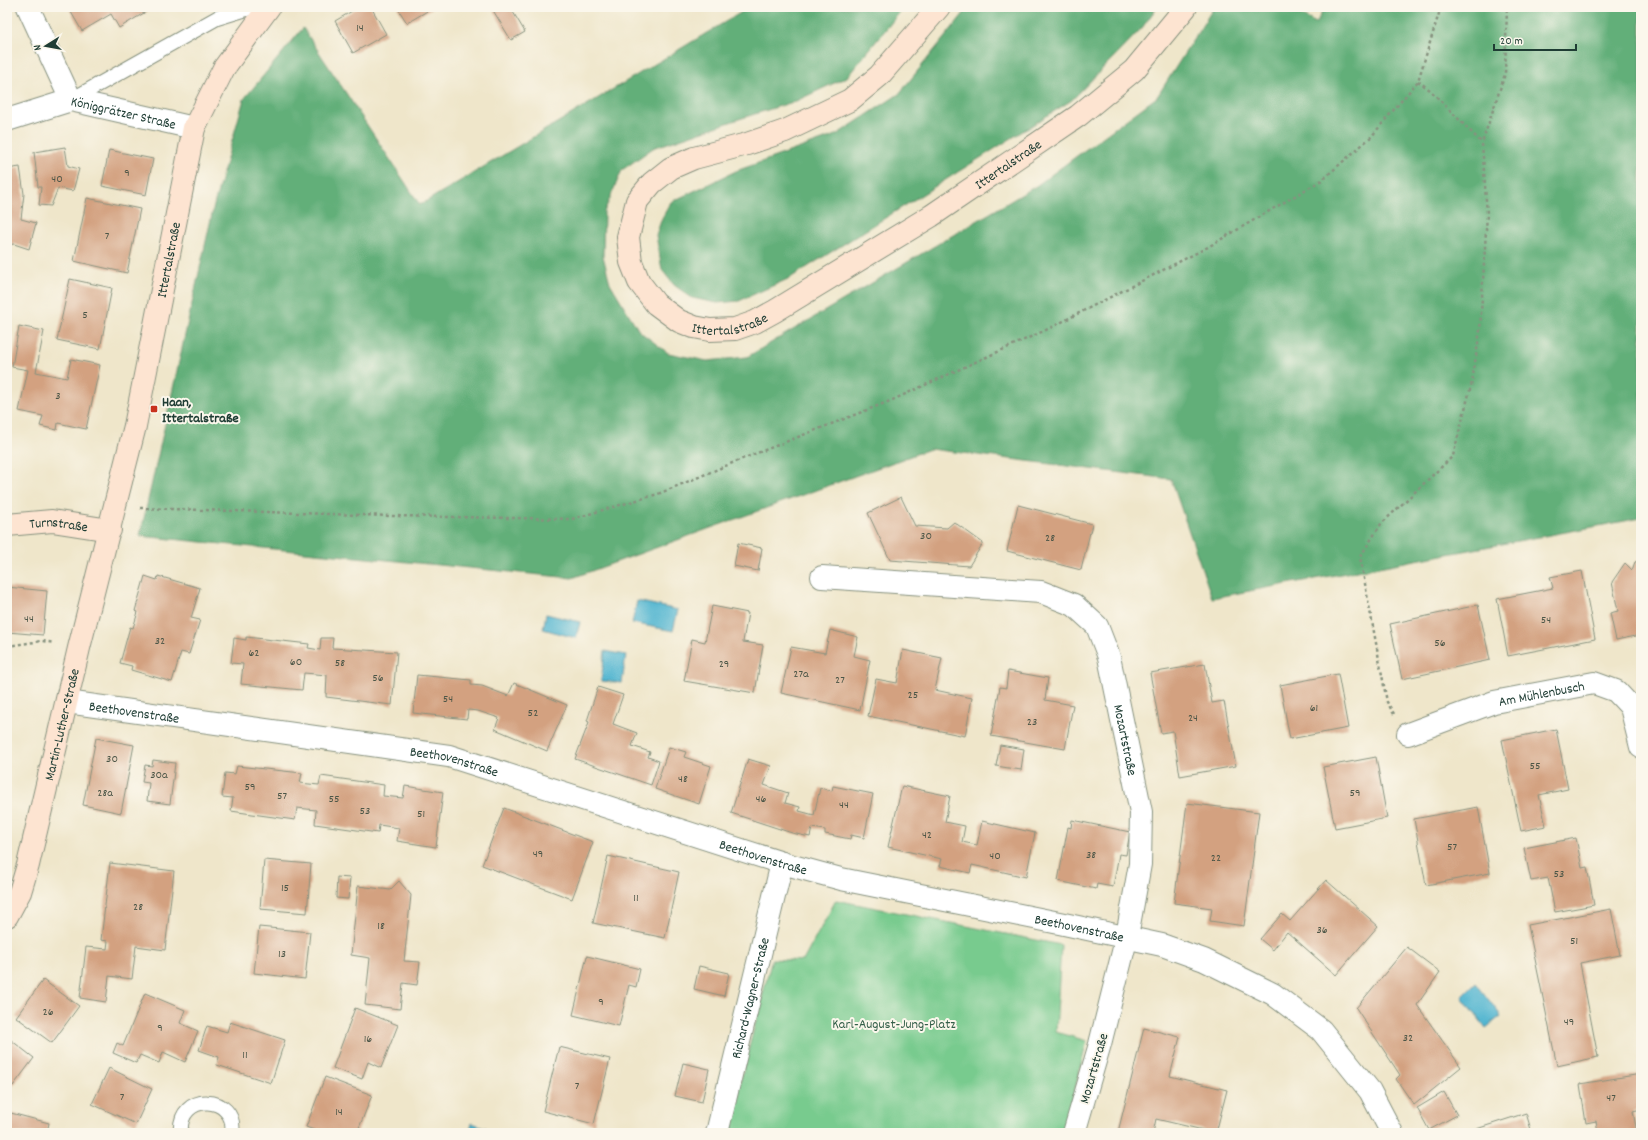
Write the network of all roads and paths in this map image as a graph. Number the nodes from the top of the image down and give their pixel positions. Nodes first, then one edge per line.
1 (28, 7) edge
2 (253, 7) edge
3 (269, 7) edge
4 (939, 7) edge
5 (1186, 7) edge
6 (1441, 7) edge
7 (1507, 7) edge
8 (1637, 7) edge
9 (1641, 13) edge
10 (1418, 81) junction
11 (71, 100) junction
12 (7, 120) edge
13 (194, 128) junction
14 (1482, 143) junction
15 (116, 506) junction
16 (7, 525) edge
17 (110, 530) junction
18 (822, 577) dead end
19 (7, 646) edge
20 (79, 648) junction
21 (66, 702) junction
22 (1408, 734) joint
23 (1641, 747) edge
24 (782, 863) junction
25 (7, 916) edge
26 (1127, 936) junction
27 (181, 1133) edge
28 (232, 1133) edge
29 (717, 1133) edge
30 (1074, 1133) edge
31 (1392, 1133) edge

1 - 11 street
2 - 11 lane
3 - 13 main road, Ittertalstraße
4 - 5 main road, Ittertalstraße
6 - 10 path
7 - 14 path
8 - 9 path
10 - 14 path
10 - 15 path
11 - 12 street, Königgrätzer Straße
11 - 13 street, Königgrätzer Straße
13 - 15 main road, Ittertalstraße
14 - 22 path
15 - 17 main road, Ittertalstraße
16 - 17 main road, Turnstraße
17 - 20 main road, Martin-Luther-Straße
18 - 26 street, Mozartstraße
19 - 20 path
20 - 21 main road, Martin-Luther-Straße
21 - 24 street, Beethovenstraße
21 - 25 main road, Martin-Luther-Straße
22 - 23 street, Am Mühlenbusch
24 - 26 street, Beethovenstraße
24 - 29 street, Richard-Wagner-Straße
26 - 30 street, Mozartstraße
26 - 31 street, Beethovenstraße
27 - 28 lane

